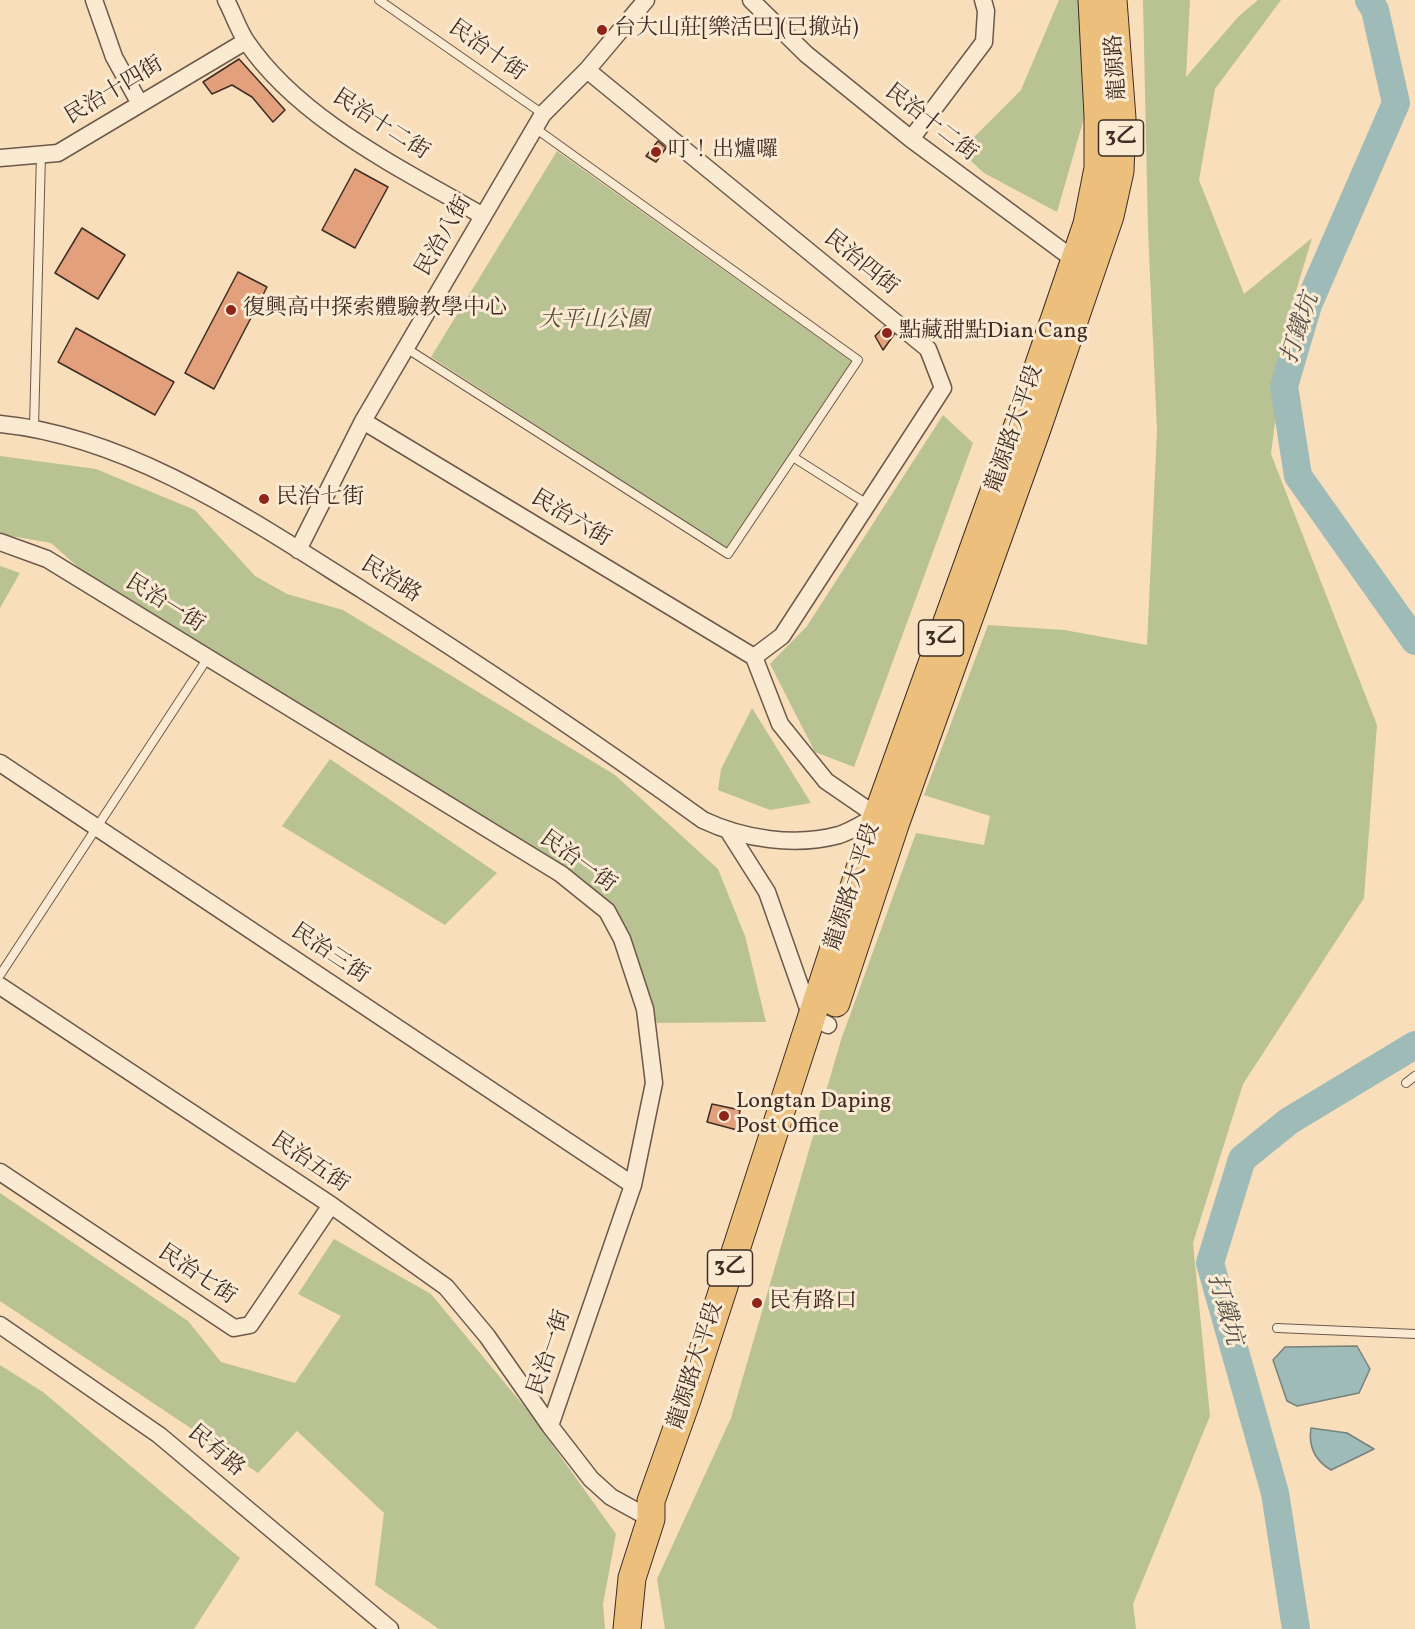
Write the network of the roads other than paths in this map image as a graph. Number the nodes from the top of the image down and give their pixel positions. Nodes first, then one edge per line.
1 (94, 0) edge
2 (226, 0) edge
3 (379, 0) edge
4 (646, 0) edge
5 (752, 0) edge
6 (983, 0) edge
7 (1092, 0) edge
8 (1113, 0) edge
9 (246, 41) junction
10 (588, 70) junction
11 (140, 104) junction
12 (539, 121) junction
13 (911, 139) junction
14 (41, 154) junction
15 (0, 158) edge
16 (483, 216) junction
17 (1082, 267) junction
18 (406, 348) junction
19 (363, 421) junction
20 (0, 424) edge
21 (34, 428) junction
22 (793, 457) junction
23 (867, 504) junction
24 (0, 542) edge
25 (298, 550) junction
26 (754, 657) junction
27 (207, 659) junction
28 (0, 763) edge
29 (887, 819) junction
30 (96, 828) junction
31 (729, 832) junction
32 (0, 975) edge
33 (0, 986) edge
34 (820, 1021) junction
35 (1415, 1076) edge
36 (1406, 1083) dead end
37 (0, 1172) edge
38 (633, 1185) junction
39 (331, 1205) junction
40 (0, 1326) edge
41 (1277, 1329) dead end
42 (1415, 1334) edge
43 (550, 1426) junction
44 (651, 1519) junction
45 (390, 1629) edge
46 (627, 1629) edge

1 - 11 street
2 - 9 street, 民治十二街
3 - 12 lane, 民治十街
4 - 10 street, 民治八街
5 - 13 street, 民治十二街
6 - 13 street
7 - 17 main road, 龍源路 / 3乙
8 - 17 main road, 龍源路 / 3乙
9 - 11 street, 民治十四街
9 - 16 street, 民治十二街
10 - 12 street, 民治八街
10 - 23 street, 民治四街
11 - 14 street, 民治十四街
12 - 16 street, 民治八街
12 - 22 lane, 民治十街
13 - 17 street, 民治十二街
14 - 15 street, 民治十四街
14 - 21 lane
16 - 18 street, 民治八街
17 - 29 main road, 龍源路大平段 / 3乙
18 - 19 street, 民治八街
18 - 22 lane
19 - 25 street, 民治八街
19 - 26 street, 民治六街
20 - 21 street, 民治路
21 - 25 street, 民治路
22 - 23 lane
23 - 26 street, 民治四街
24 - 27 street, 民治一街
25 - 31 street, 民治路
26 - 29 street
27 - 30 lane
27 - 38 street, 民治一街
28 - 30 street, 民治三街
29 - 31 street
29 - 34 main road, 龍源路大平段 / 3乙
30 - 32 lane
30 - 38 street, 民治三街
31 - 34 street
33 - 39 street, 民治五街
34 - 44 main road, 龍源路大平段 / 3乙
35 - 36 lane
37 - 39 street, 民治七街
38 - 43 street, 民治一街
39 - 43 street, 民治五街
40 - 45 street, 民有路
41 - 42 lane
43 - 44 street, 民治一街
44 - 46 main road, 龍源路大平段 / 3乙

